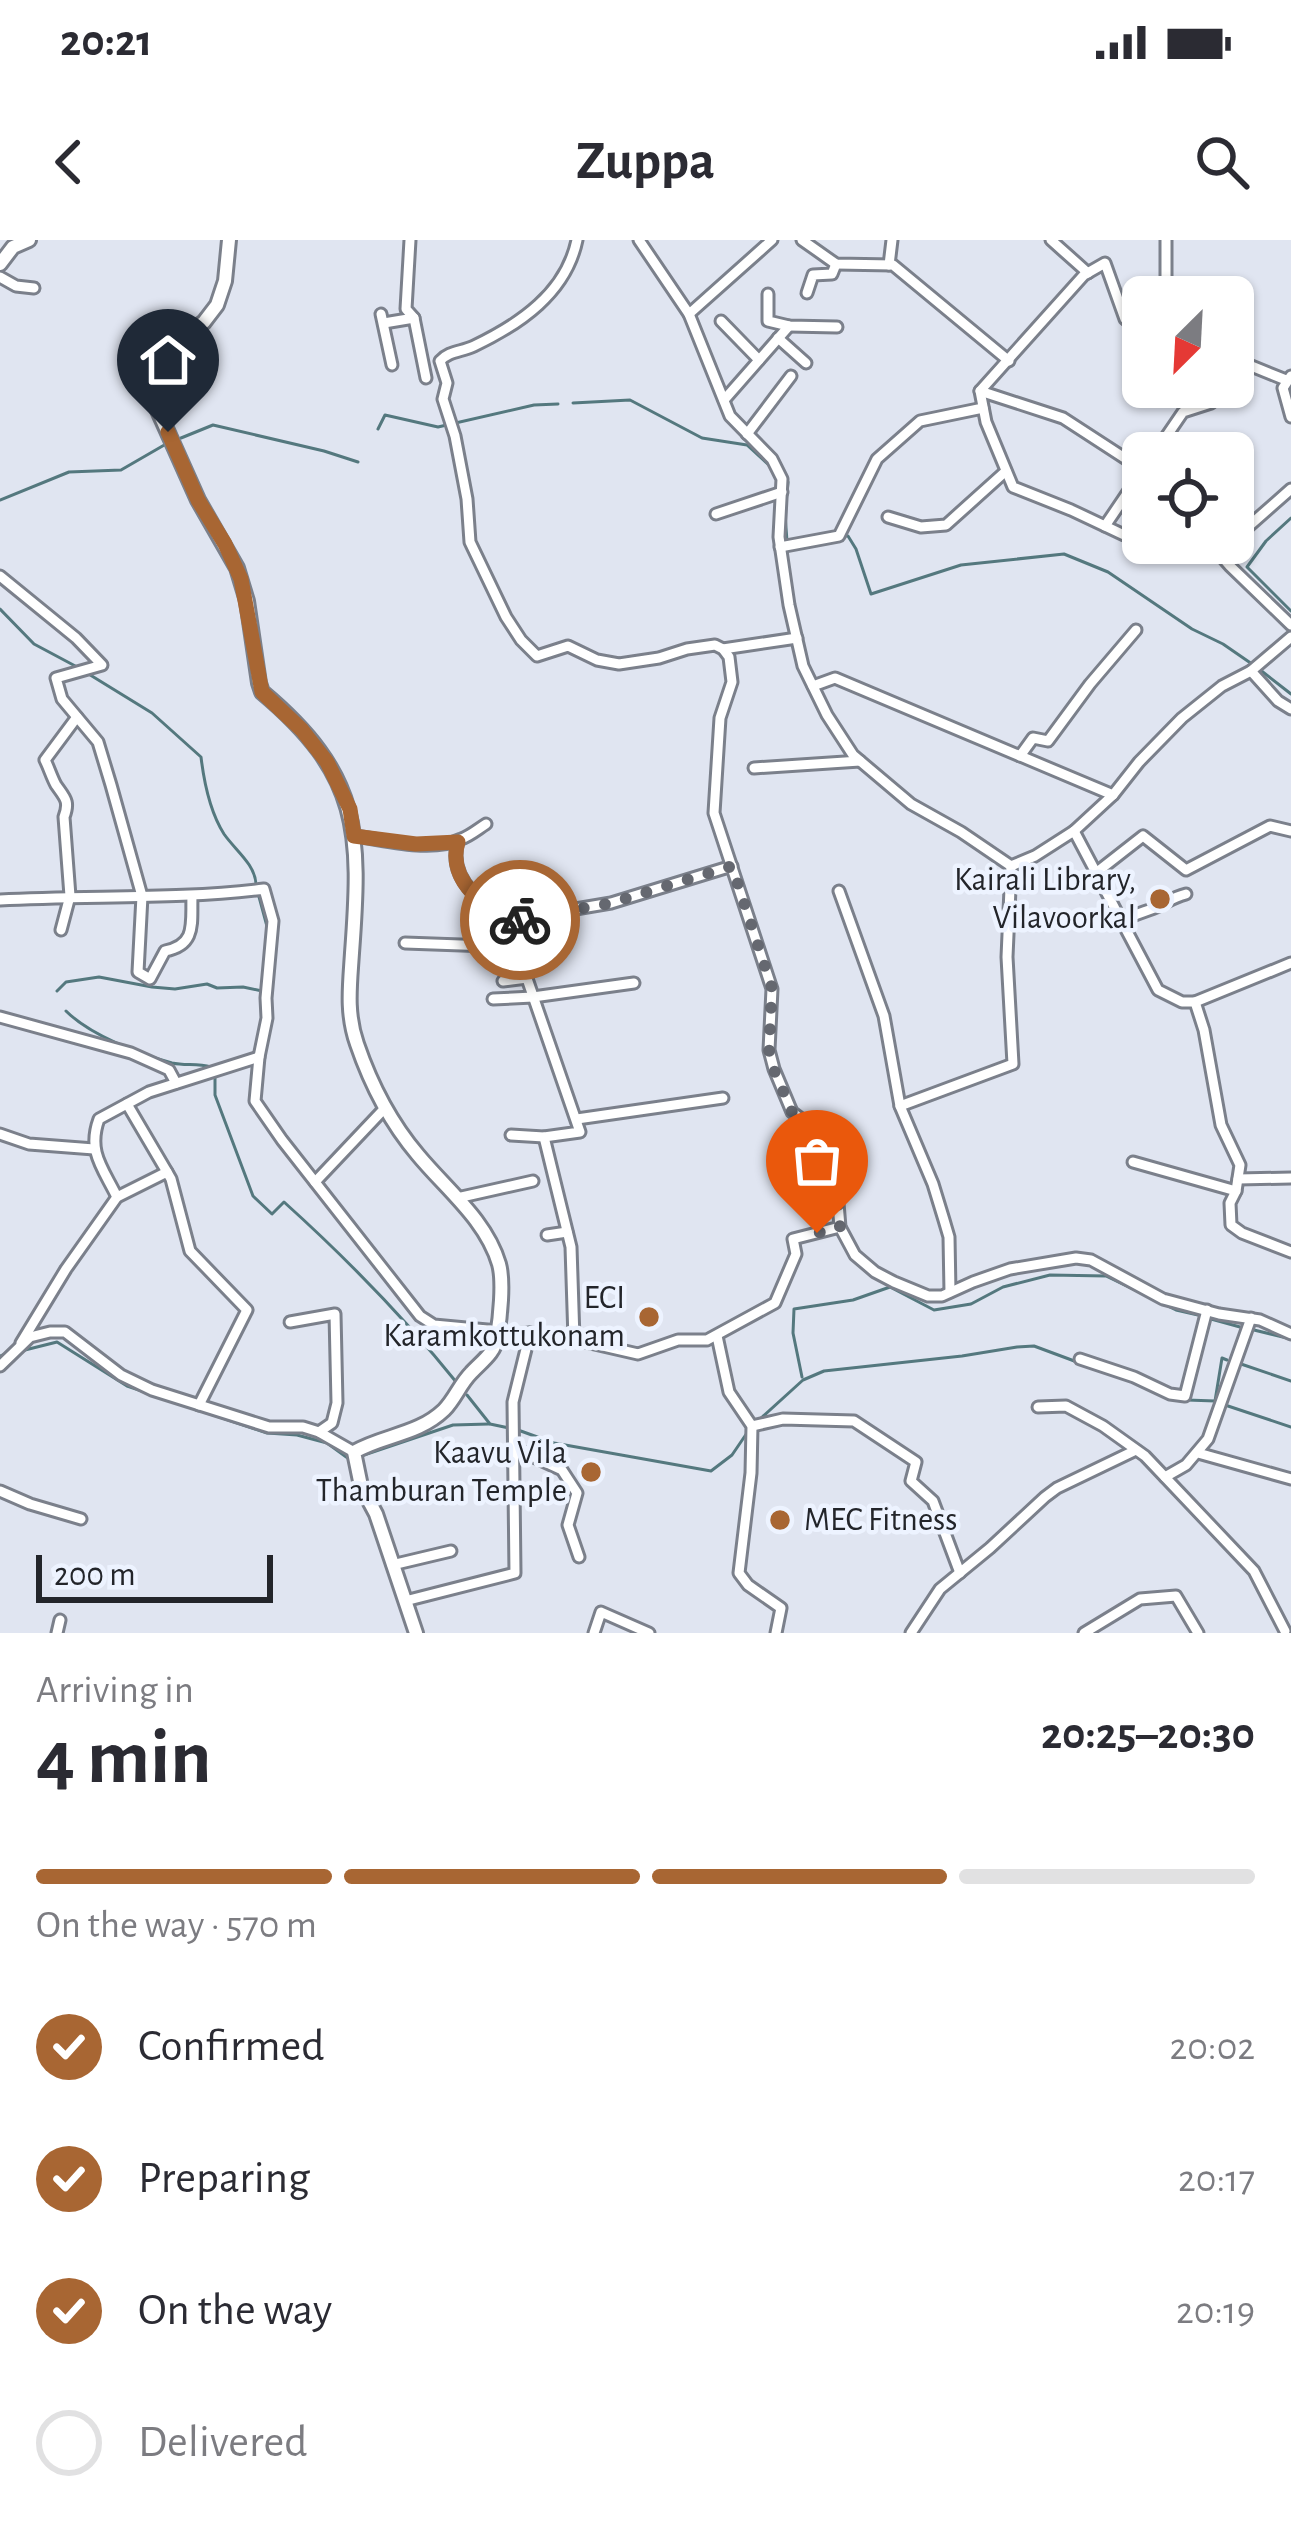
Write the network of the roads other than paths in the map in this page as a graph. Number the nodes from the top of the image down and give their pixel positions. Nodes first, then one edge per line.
1 (29, 240) edge
2 (229, 240) edge
3 (410, 240) edge
4 (577, 240) edge
5 (639, 240) edge
6 (772, 240) edge
7 (802, 240) edge
8 (892, 240) edge
9 (1051, 240) edge
10 (1166, 240) edge
11 (0, 264) edge
12 (836, 264) junction
13 (889, 265) junction
14 (1088, 273) junction
15 (1166, 276) edge
16 (0, 277) edge
17 (34, 288) dead end
18 (807, 293) dead end
19 (768, 294) dead end
20 (1122, 311) edge
21 (688, 314) junction
22 (414, 318) junction
23 (721, 321) dead end
24 (789, 326) junction
25 (837, 327) dead end
26 (778, 338) junction
27 (759, 360) junction
28 (1009, 361) junction
29 (806, 363) dead end
30 (392, 365) dead end
31 (1254, 366) edge
32 (791, 376) dead end
33 (426, 378) dead end
34 (1288, 378) edge
35 (980, 391) junction
36 (724, 400) junction
37 (983, 408) junction
38 (1195, 408) edge
39 (1291, 417) edge
40 (1169, 432) edge
41 (747, 434) junction
42 (1122, 456) edge
43 (1006, 471) junction
44 (1291, 489) edge
45 (782, 492) junction
46 (1122, 501) edge
47 (716, 514) dead end
48 (888, 518) dead end
49 (1254, 522) edge
50 (1105, 526) junction
51 (1122, 534) edge
52 (780, 547) junction
53 (1228, 564) edge
54 (0, 576) edge
55 (1291, 625) edge
56 (1136, 630) dead end
57 (1291, 637) edge
58 (796, 638) junction
59 (723, 649) junction
60 (1254, 668) junction
61 (813, 686) junction
62 (1291, 709) edge
63 (77, 717) junction
64 (1020, 756) junction
65 (860, 761) junction
66 (754, 768) dead end
67 (1113, 795) junction
68 (486, 824) dead end
69 (1074, 831) junction
70 (1291, 831) edge
71 (354, 836) junction
72 (458, 842) junction
73 (732, 866) junction
74 (1011, 866) junction
75 (1097, 872) junction
76 (839, 892) dead end
77 (1186, 894) dead end
78 (70, 896) junction
79 (142, 896) junction
80 (193, 896) junction
81 (0, 901) edge
82 (520, 922) junction
83 (1121, 922) junction
84 (61, 930) dead end
85 (405, 943) dead end
86 (516, 947) junction
87 (1291, 963) edge
88 (526, 978) junction
89 (503, 981) dead end
90 (634, 983) dead end
91 (533, 998) junction
92 (493, 999) dead end
93 (1195, 1002) junction
94 (0, 1018) edge
95 (259, 1057) junction
96 (176, 1083) junction
97 (723, 1098) dead end
98 (127, 1104) junction
99 (900, 1106) junction
100 (385, 1108) junction
101 (577, 1119) junction
102 (0, 1135) edge
103 (511, 1135) dead end
104 (544, 1136) junction
105 (94, 1149) junction
106 (1133, 1162) dead end
107 (167, 1172) junction
108 (1291, 1178) edge
109 (533, 1181) dead end
110 (315, 1182) junction
111 (1237, 1185) junction
112 (117, 1197) junction
113 (457, 1198) junction
114 (840, 1227) junction
115 (567, 1232) junction
116 (547, 1235) dead end
117 (1291, 1252) edge
118 (950, 1292) junction
119 (1207, 1310) junction
120 (1251, 1318) junction
121 (290, 1322) dead end
122 (530, 1333) junction
123 (1291, 1334) edge
124 (498, 1335) junction
125 (717, 1336) junction
126 (574, 1339) junction
127 (21, 1343) junction
128 (1080, 1359) dead end
129 (0, 1366) edge
130 (200, 1405) junction
131 (1038, 1407) dead end
132 (752, 1426) junction
133 (319, 1432) junction
134 (514, 1448) junction
135 (1136, 1450) junction
136 (354, 1452) junction
137 (1198, 1453) junction
138 (1165, 1477) junction
139 (1291, 1479) edge
140 (0, 1491) edge
141 (81, 1520) dead end
142 (451, 1551) dead end
143 (579, 1557) dead end
144 (392, 1564) junction
145 (960, 1573) junction
146 (405, 1601) junction
147 (60, 1620) dead end
148 (1286, 1630) edge
149 (57, 1633) edge
150 (416, 1633) edge
151 (594, 1633) edge
152 (649, 1633) edge
153 (776, 1633) edge
154 (911, 1633) edge
155 (1084, 1633) edge
156 (1198, 1633) edge

1 - 11 street
2 - 71 street
3 - 22 street
4 - 59 street
5 - 21 street
6 - 21 street
7 - 12 street
8 - 13 street
9 - 14 street
10 - 15 street
12 - 13 street
12 - 18 street
13 - 28 street
14 - 20 street
14 - 28 street
16 - 17 street
19 - 24 street
21 - 36 street
22 - 30 street
22 - 33 street
23 - 27 street
24 - 25 street
24 - 26 street
26 - 27 street
26 - 29 street
27 - 36 street
28 - 35 street
31 - 34 street
32 - 41 street
34 - 39 street
35 - 37 street
35 - 42 street
36 - 41 street
37 - 43 street
37 - 52 street
38 - 40 street
41 - 45 street
43 - 48 street
43 - 50 street
44 - 49 street
45 - 47 street
45 - 52 street
46 - 50 street
50 - 51 street
52 - 58 street
53 - 55 street
54 - 63 street
56 - 64 street
57 - 60 street
58 - 59 street
58 - 61 street
59 - 73 street
60 - 62 street
60 - 67 street
61 - 64 street
61 - 65 street
63 - 78 street
63 - 79 street
64 - 67 street
65 - 66 street
65 - 74 street
67 - 69 street
68 - 72 street
69 - 74 street
69 - 75 street
70 - 75 street
71 - 72 street
71 - 100 street
72 - 82 street
73 - 82 street
73 - 114 street
74 - 99 street
75 - 83 street
76 - 99 street
77 - 83 street
78 - 79 street
78 - 81 street
78 - 84 street
79 - 80 street
79 - 80 street
80 - 95 street
82 - 86 street
83 - 93 street
85 - 86 street
86 - 88 street
87 - 93 street
88 - 89 street
88 - 91 street
90 - 91 street
91 - 92 street
91 - 101 street
93 - 111 street
94 - 96 street
95 - 96 street
95 - 110 street
96 - 98 street
97 - 101 street
98 - 105 street
98 - 107 street
99 - 118 street
100 - 110 street
100 - 113 street
101 - 104 street
102 - 105 street
103 - 104 street
104 - 115 street
105 - 112 street
106 - 111 street
107 - 112 street
107 - 130 street
108 - 111 street
109 - 113 street
110 - 124 street
111 - 117 street
112 - 127 street
113 - 124 street
114 - 118 street
114 - 125 street
115 - 116 street
115 - 126 street
118 - 119 street
119 - 120 street
119 - 128 street
120 - 123 street
120 - 137 street
121 - 133 street
122 - 124 street
122 - 126 street
122 - 134 street
124 - 136 street
125 - 126 street
125 - 132 street
127 - 129 street
127 - 130 street
130 - 133 street
131 - 135 street
132 - 145 street
132 - 153 street
133 - 136 street
134 - 143 street
134 - 146 street
135 - 138 street
135 - 145 street
136 - 144 street
137 - 138 street
137 - 139 street
138 - 148 street
140 - 141 street
142 - 144 street
144 - 146 street
145 - 154 street
146 - 150 street
147 - 149 street
151 - 152 street
155 - 156 street

